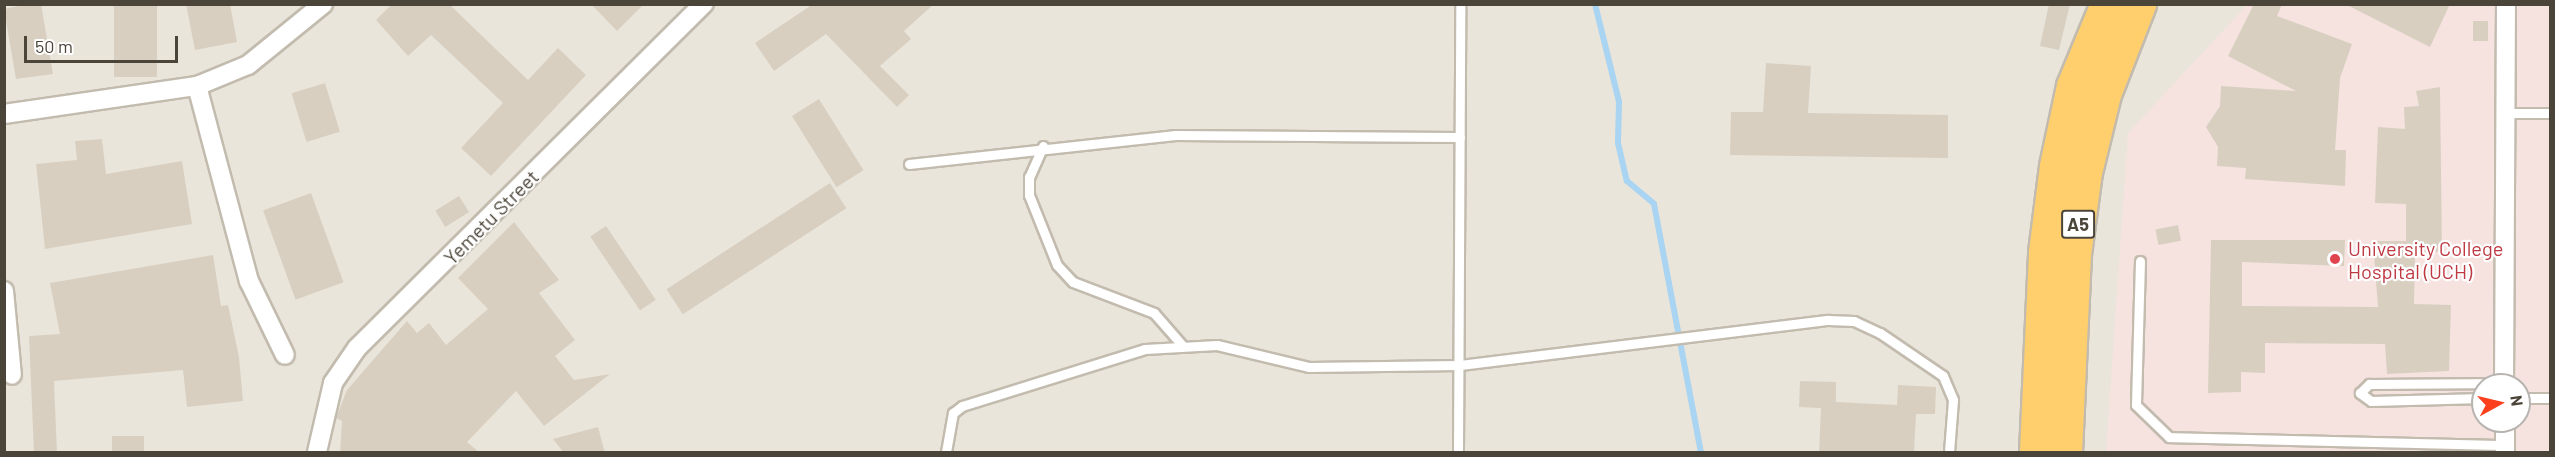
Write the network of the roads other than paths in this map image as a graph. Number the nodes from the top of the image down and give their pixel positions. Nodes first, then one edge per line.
1 (323, 4) edge
2 (704, 4) edge
3 (1460, 4) edge
4 (2107, 4) edge
5 (2139, 4) edge
6 (2506, 4) edge
7 (197, 86) junction
8 (2503, 113) junction
9 (2550, 113) edge
10 (4, 114) edge
11 (1460, 137) junction
12 (1043, 146) junction
13 (909, 164) dead end
14 (2140, 261) dead end
15 (4, 291) edge
16 (2056, 318) junction
17 (1182, 345) junction
18 (285, 355) dead end
19 (1460, 365) junction
20 (2504, 373) edge
21 (12, 375) dead end
22 (2471, 384) edge
23 (2531, 398) edge
24 (2550, 398) edge
25 (2471, 399) edge
26 (2505, 433) edge
27 (2505, 449) edge
28 (317, 453) edge
29 (946, 453) edge
30 (1458, 453) edge
31 (1949, 453) edge
32 (2037, 453) edge
33 (2066, 453) edge

1 - 7 street
2 - 28 street, Yemetu Street
3 - 11 lane
4 - 16 highway, A5
5 - 16 highway, A5
6 - 8 street
7 - 10 street
7 - 18 street
8 - 9 lane
8 - 20 street
11 - 12 lane
11 - 19 lane
12 - 13 lane
12 - 17 lane
14 - 27 lane
15 - 21 street
16 - 32 highway, A5
16 - 33 highway, A5
17 - 19 lane
17 - 29 lane
19 - 30 lane
19 - 31 lane
22 - 25 lane
23 - 24 lane
26 - 27 street

